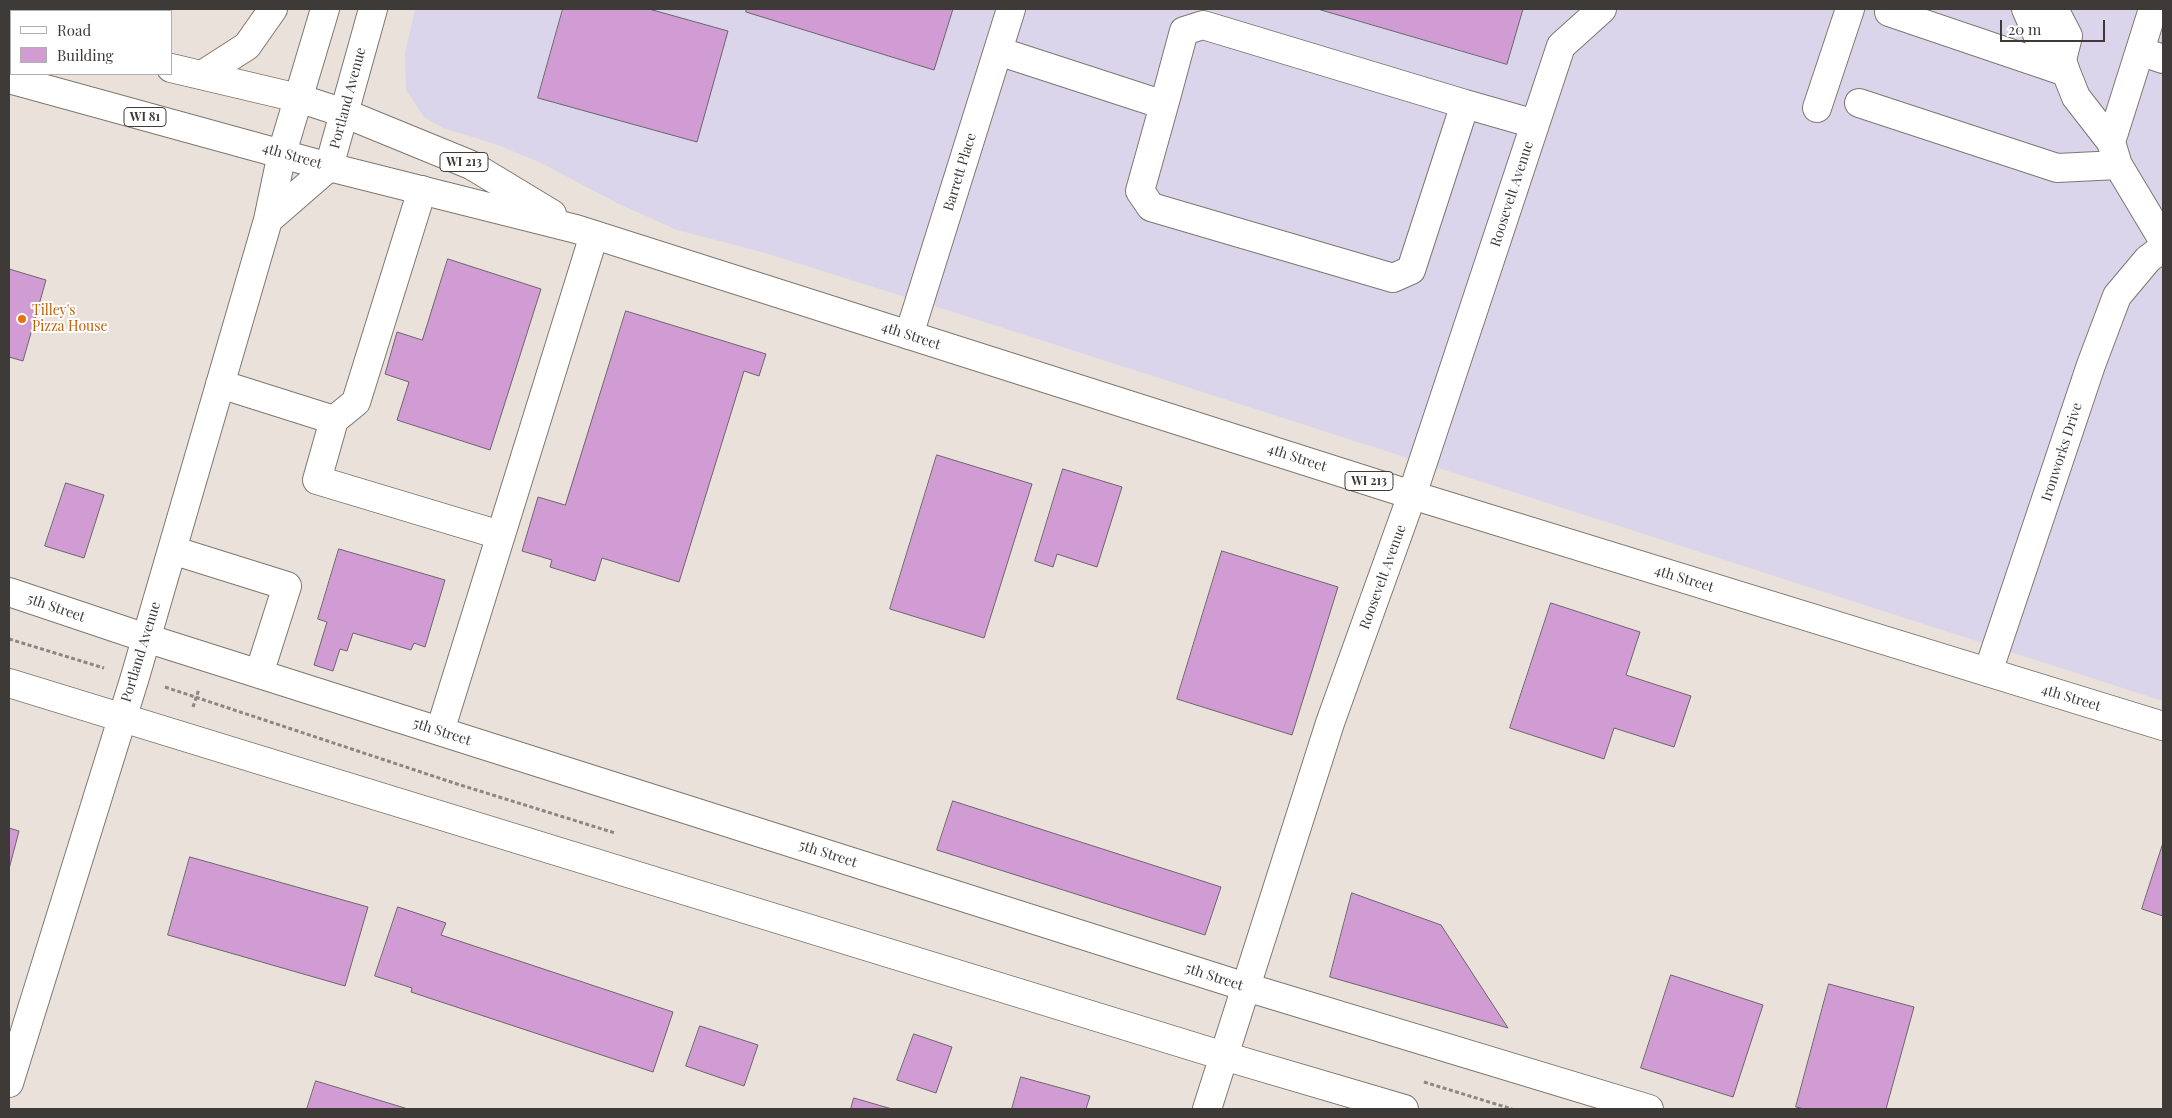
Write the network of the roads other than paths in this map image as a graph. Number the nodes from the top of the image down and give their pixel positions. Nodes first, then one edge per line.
1 (274, 9) edge
2 (325, 9) edge
3 (373, 9) edge
4 (1011, 9) edge
5 (1602, 9) edge
6 (1850, 9) edge
7 (2026, 9) edge
8 (2054, 9) edge
9 (2153, 9) edge
10 (1889, 12) dead end
11 (998, 51) junction
12 (2152, 55) edge
13 (2064, 66) junction
14 (172, 68) edge
15 (202, 75) junction
16 (9, 79) edge
17 (298, 98) junction
18 (1859, 103) dead end
19 (1466, 104) junction
20 (1164, 105) junction
21 (1817, 108) dead end
22 (344, 112) junction
23 (1536, 124) junction
24 (282, 153) junction
25 (2114, 154) junction
26 (329, 167) junction
27 (422, 190) junction
28 (268, 220) junction
29 (585, 232) junction
30 (2163, 240) edge
31 (2163, 248) edge
32 (909, 335) junction
33 (220, 384) junction
34 (334, 420) junction
35 (1412, 495) junction
36 (500, 535) junction
37 (172, 550) junction
38 (9, 592) edge
39 (146, 638) junction
40 (1988, 672) junction
41 (259, 674) junction
42 (9, 683) edge
43 (122, 718) junction
44 (2163, 726) edge
45 (440, 731) junction
46 (1246, 987) junction
47 (1224, 1056) junction
48 (9, 1083) edge
49 (1207, 1109) edge
50 (1404, 1109) edge
51 (1649, 1109) edge

1 - 15 street
2 - 17 street, Portland Avenue
3 - 22 street, Portland Avenue
4 - 11 street, Barrett Place
5 - 23 street, Roosevelt Avenue
6 - 21 street
7 - 13 street
8 - 13 street
9 - 12 street
10 - 13 street
11 - 20 street
11 - 32 street, Barrett Place
12 - 25 street
13 - 25 street
14 - 15 street, 4th Street
15 - 17 street, 4th Street
16 - 24 street, 4th Street / WI 81
17 - 22 street, 4th Street / WI 213
17 - 24 street, Portland Avenue
18 - 25 street
19 - 20 street
19 - 20 street
19 - 23 street
22 - 26 street, Portland Avenue
22 - 29 street, 4th Street / WI 213
23 - 35 street, Roosevelt Avenue
24 - 26 street, 4th Street / WI 213
24 - 28 street, Portland Avenue
25 - 30 street
26 - 27 street, 4th Street / WI 213
26 - 28 street, Portland Avenue
27 - 29 street, 4th Street / WI 213
27 - 34 street
28 - 33 street, Portland Avenue
29 - 32 street, 4th Street / WI 213
29 - 36 street
31 - 40 street, Ironworks Drive
32 - 35 street, 4th Street / WI 213
33 - 34 street
33 - 37 street, Portland Avenue
34 - 36 street
35 - 40 street, 4th Street / WI 213
35 - 46 street, Roosevelt Avenue
36 - 45 street
37 - 39 street, Portland Avenue
37 - 41 street
38 - 39 street, 5th Street
39 - 41 street, 5th Street
39 - 43 street, Portland Avenue
40 - 44 street, 4th Street / WI 213
41 - 45 street, 5th Street
42 - 43 street
43 - 47 street
43 - 48 street, Portland Avenue
45 - 46 street, 5th Street
46 - 47 street, Roosevelt Avenue
46 - 51 street, 5th Street
47 - 49 street, Roosevelt Avenue
47 - 50 street

